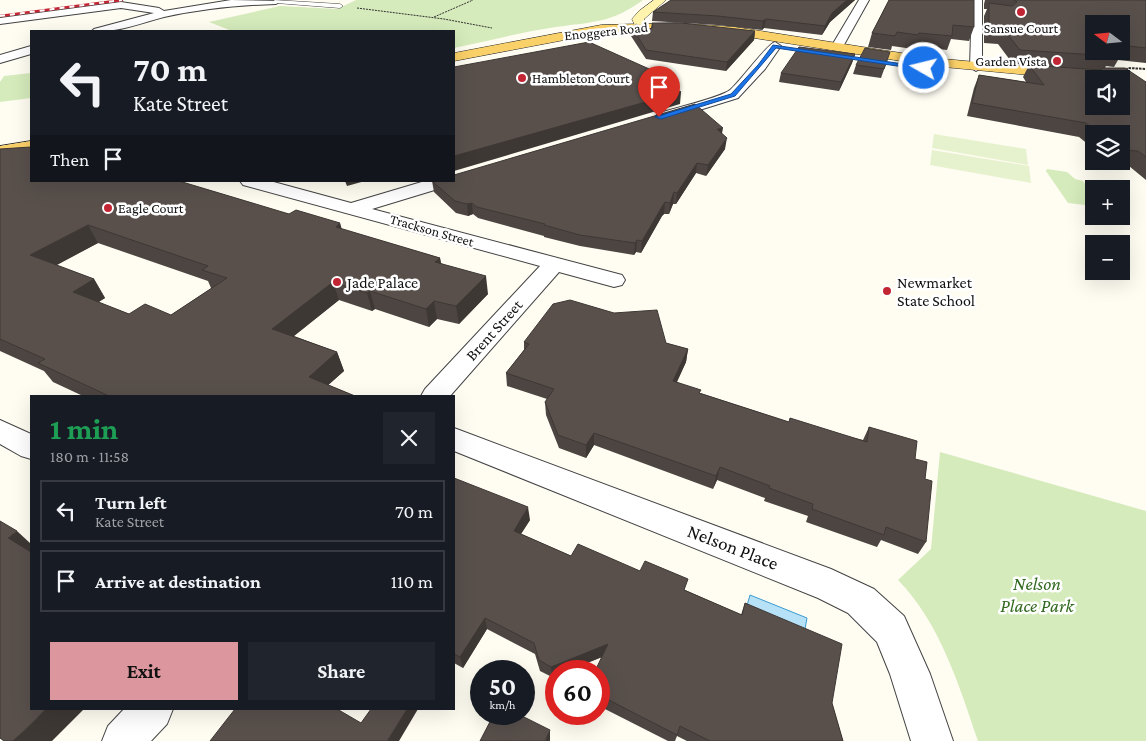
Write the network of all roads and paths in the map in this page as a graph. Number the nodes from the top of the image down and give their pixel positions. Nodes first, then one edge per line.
1 (473, 0) edge
2 (661, 0) edge
3 (864, 0) edge
4 (276, 1) edge
5 (980, 5) edge
6 (340, 6) joint
7 (167, 13) junction
8 (643, 13) junction
9 (431, 17) junction
10 (0, 21) edge
11 (689, 27) junction
12 (496, 29) dead end
13 (102, 30) edge
14 (642, 31) junction
15 (775, 46) junction
16 (837, 47) junction
17 (30, 50) edge
18 (455, 57) edge
19 (0, 59) edge
20 (455, 66) edge
21 (976, 67) junction
22 (1146, 69) edge
23 (1126, 70) edge
24 (649, 120) edge
25 (30, 135) edge
26 (0, 140) edge
27 (30, 146) edge
28 (0, 150) edge
29 (253, 182) edge
30 (442, 182) edge
31 (354, 208) junction
32 (554, 264) junction
33 (614, 280) dead end
34 (435, 395) edge
35 (0, 431) edge
36 (455, 439) edge
37 (30, 447) edge
38 (151, 710) edge
39 (123, 741) edge
40 (932, 741) edge

1 - 9 path
2 - 8 street
3 - 16 street
4 - 6 lane
4 - 7 street
5 - 21 street
6 - 9 path
7 - 10 street
7 - 13 street
8 - 11 main road
8 - 14 street
9 - 12 path
11 - 14 main road, Enoggera Road
11 - 16 main road, Enoggera Road
14 - 15 main road, Enoggera Road
14 - 18 main road, Enoggera Road
14 - 20 main road, Enoggera Road
15 - 21 main road, Enoggera Road
15 - 24 street
16 - 21 main road, Enoggera Road
17 - 19 street
22 - 23 path
25 - 26 main road
27 - 28 main road
29 - 31 street, Trackson Street
30 - 31 street
31 - 32 street, Trackson Street
32 - 33 street, Trackson Street
32 - 34 street, Brent Street
35 - 37 street
36 - 40 street, Nelson Place
38 - 39 street

